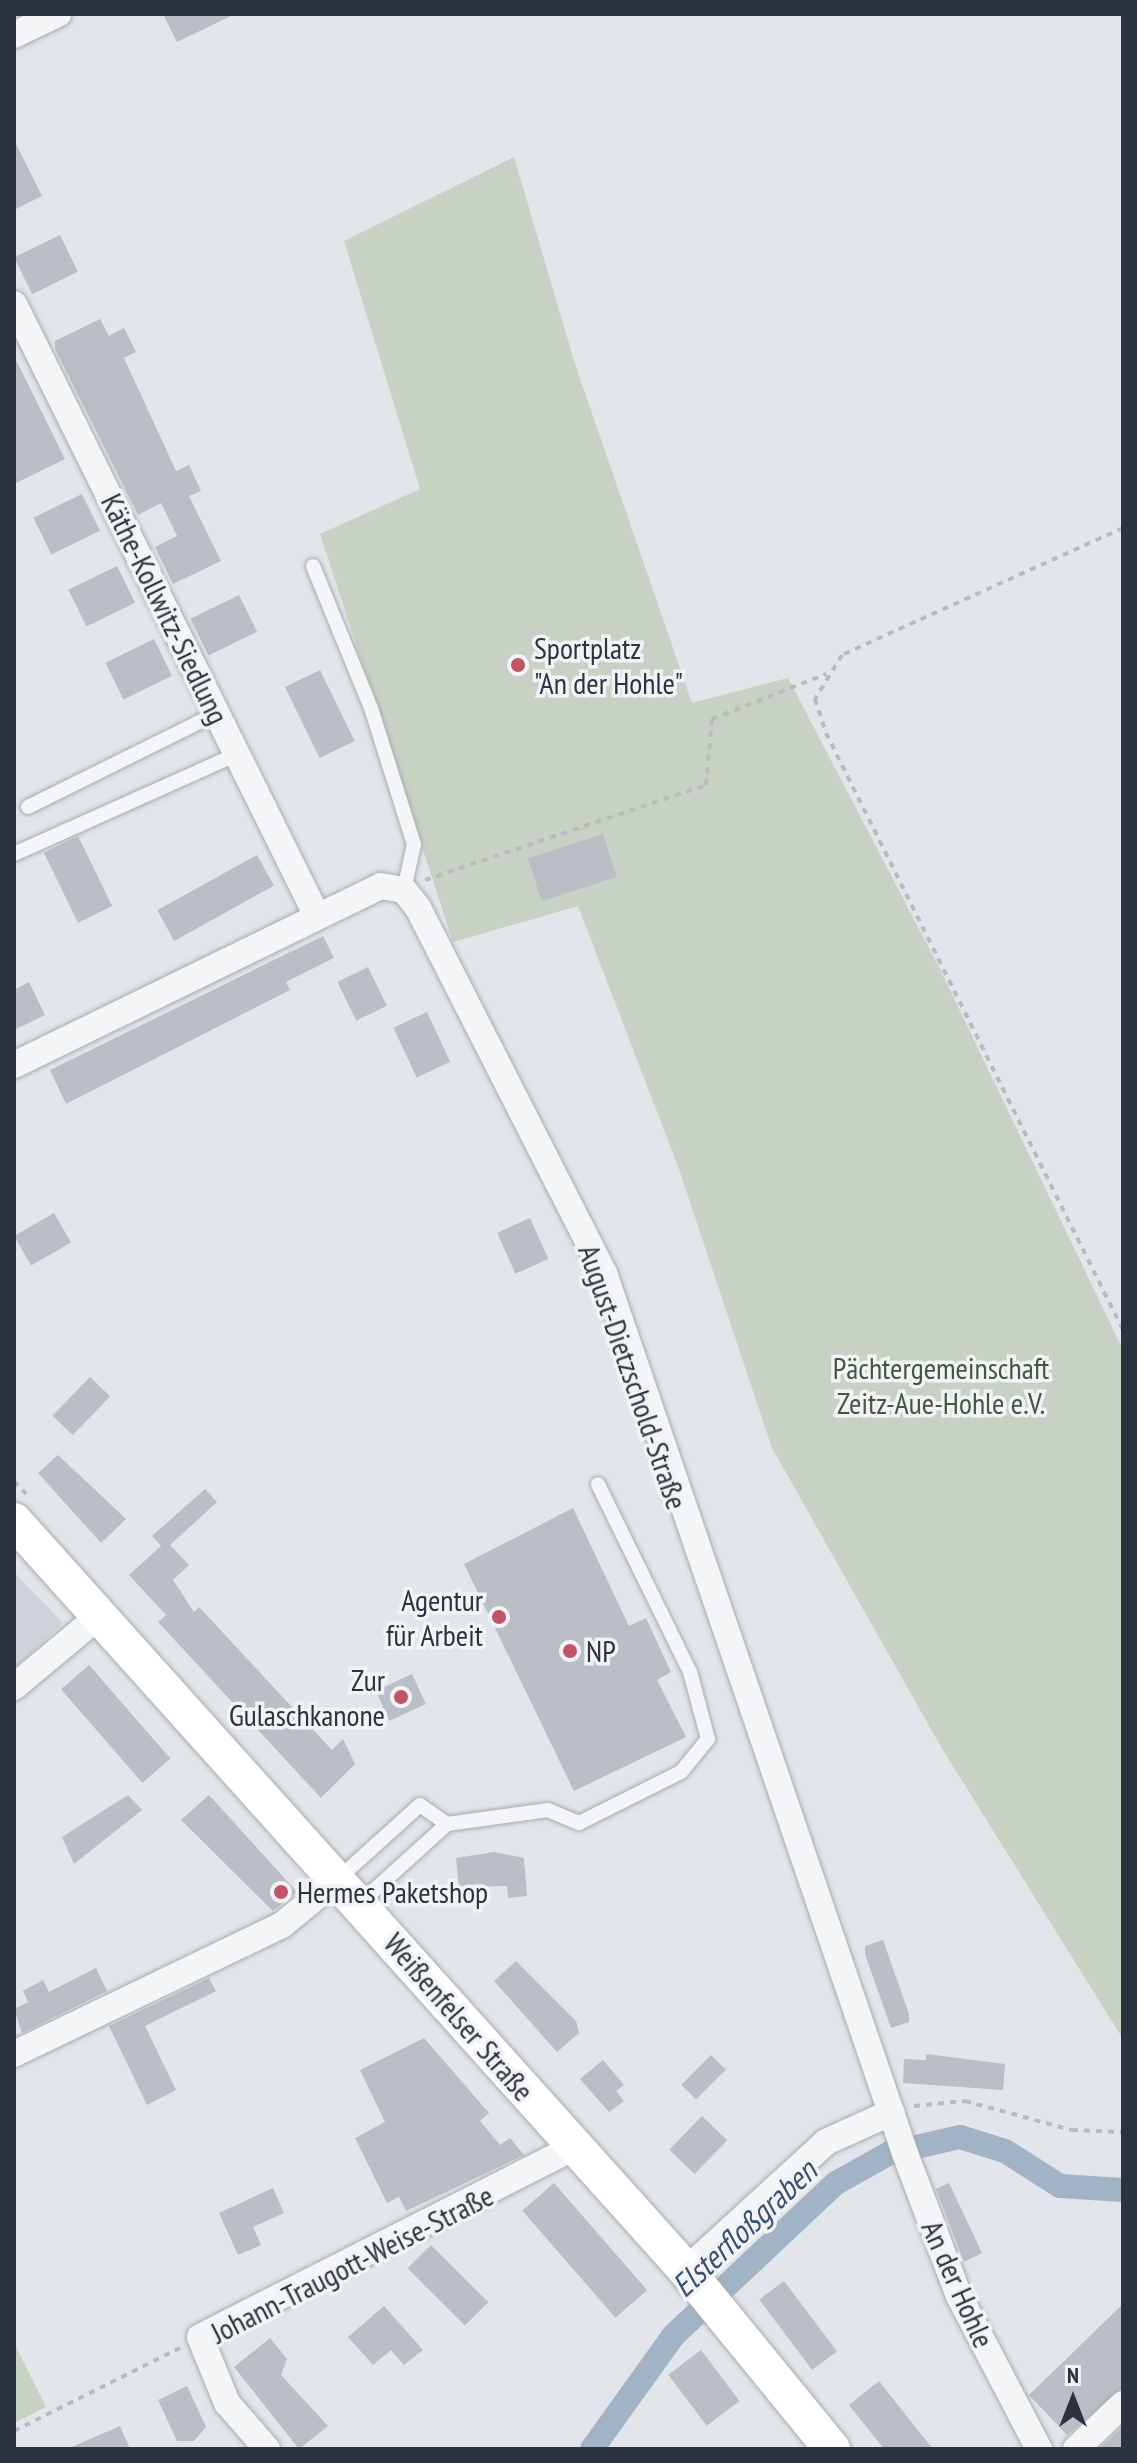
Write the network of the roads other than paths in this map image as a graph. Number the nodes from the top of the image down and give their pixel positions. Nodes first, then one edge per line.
1 (58, 14) edge
2 (14, 35) edge
3 (14, 304) edge
4 (313, 566) dead end
5 (217, 713) junction
6 (238, 754) junction
7 (28, 807) dead end
8 (14, 854) edge
9 (404, 890) junction
10 (316, 914) junction
11 (14, 1065) edge
12 (598, 1484) dead end
13 (14, 1521) edge
14 (99, 1616) junction
15 (14, 1687) edge
16 (447, 1824) junction
17 (349, 1891) junction
18 (14, 2054) edge
19 (899, 2134) junction
20 (573, 2148) junction
21 (704, 2291) junction
22 (1123, 2404) edge
23 (267, 2449) edge
24 (832, 2449) edge
25 (1039, 2449) edge
26 (1076, 2449) edge

1 - 2 street
3 - 5 street, Käthe-Kollwitz-Siedlung
4 - 9 lane
5 - 6 street, Käthe-Kollwitz-Siedlung
5 - 7 lane
6 - 8 lane
6 - 10 street, Käthe-Kollwitz-Siedlung
9 - 10 street
9 - 19 street, August-Dietzschold-Straße
10 - 11 street
12 - 16 lane
13 - 14 street, Weißenfelser Straße
14 - 15 street
14 - 17 street, Weißenfelser Straße
16 - 17 lane
16 - 17 lane
17 - 18 street
17 - 20 street, Weißenfelser Straße
19 - 21 street
19 - 25 street, An der Hohle
20 - 21 street, Weißenfelser Straße
20 - 23 street, Johann-Traugott-Weise-Straße
21 - 24 street, Weißenfelser Straße
22 - 26 street

